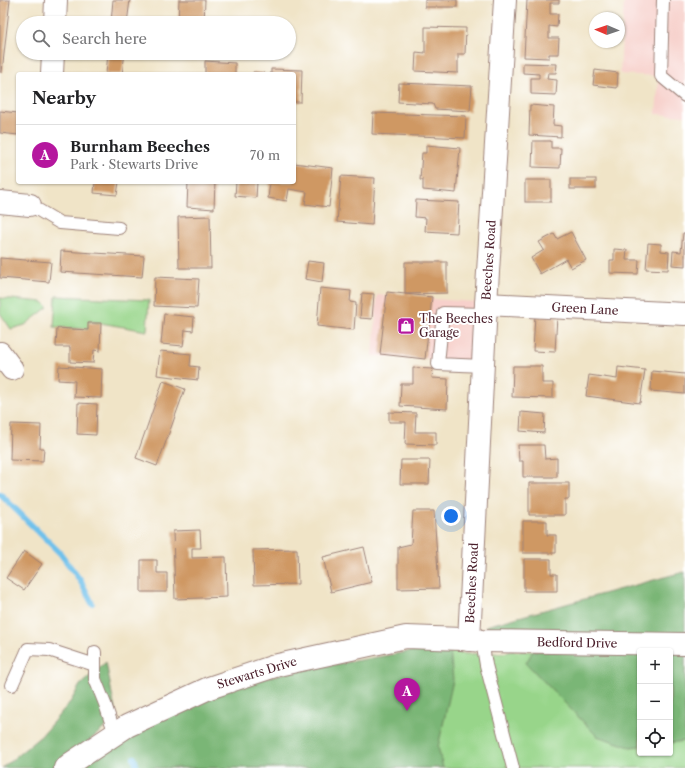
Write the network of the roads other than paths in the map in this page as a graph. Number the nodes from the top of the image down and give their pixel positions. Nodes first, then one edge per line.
1 (56, 0) edge
2 (505, 0) edge
3 (663, 0) edge
4 (55, 16) edge
5 (53, 60) edge
6 (52, 72) edge
7 (685, 96) edge
8 (0, 202) edge
9 (30, 205) joint
10 (119, 228) dead end
11 (486, 309) junction
12 (685, 314) edge
13 (483, 366) junction
14 (475, 641) junction
15 (685, 644) edge
16 (94, 652) dead end
17 (95, 665) junction
18 (12, 685) dead end
19 (115, 734) junction
20 (65, 768) edge
21 (513, 768) edge

1 - 4 street
2 - 11 street, Beeches Road
3 - 7 lane
5 - 6 street
8 - 9 street
9 - 10 lane
11 - 12 street, Green Lane
11 - 13 street, Beeches Road
11 - 13 lane
13 - 14 street, Beeches Road
14 - 15 street, Bedford Drive
14 - 19 street, Stewarts Drive
14 - 21 lane
16 - 17 lane
17 - 18 lane
17 - 19 lane
19 - 20 street, Stewarts Drive

